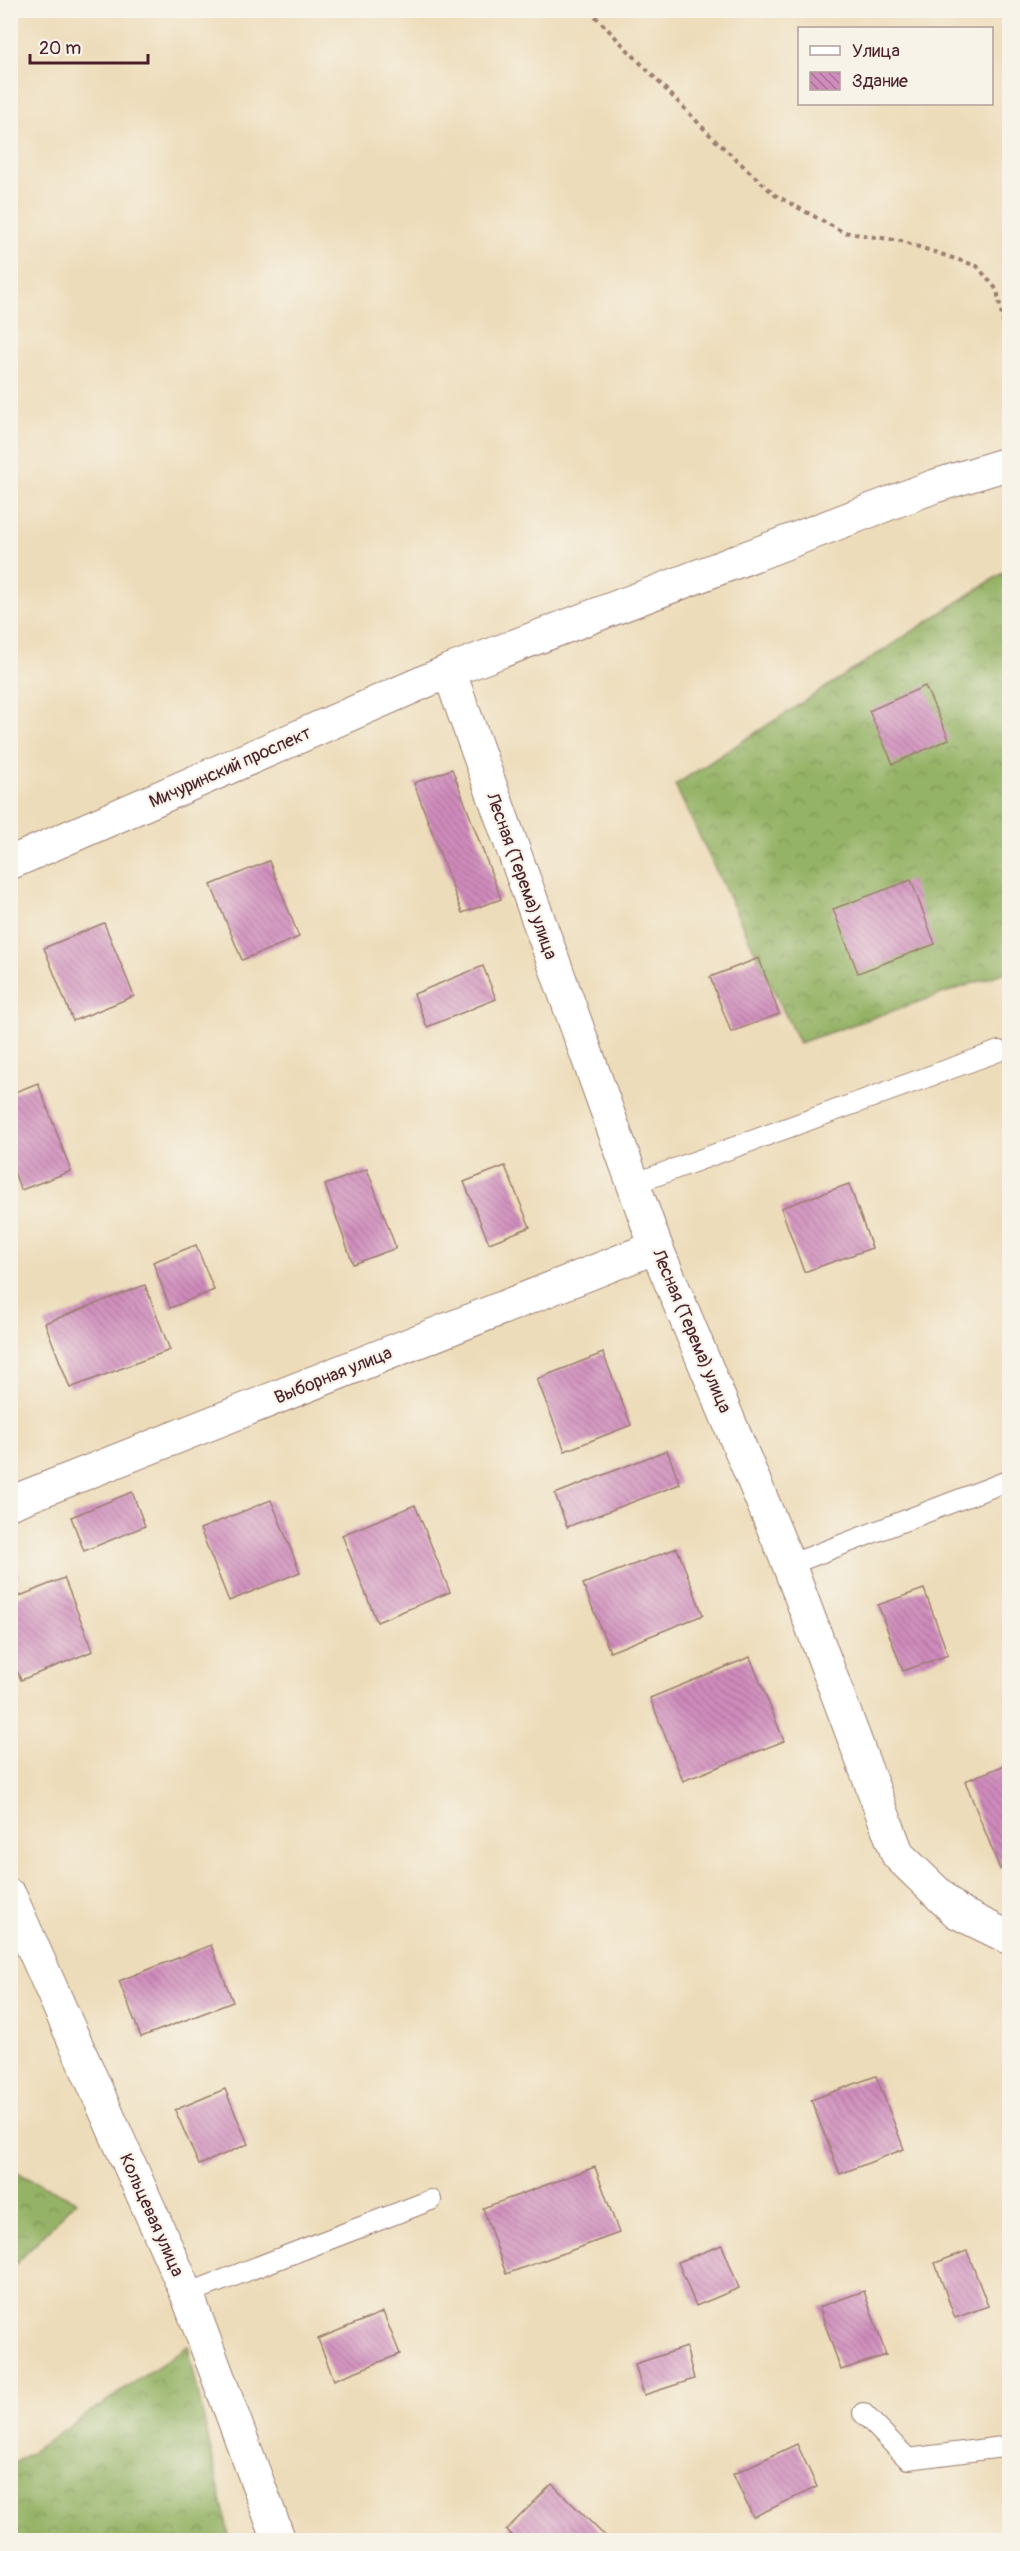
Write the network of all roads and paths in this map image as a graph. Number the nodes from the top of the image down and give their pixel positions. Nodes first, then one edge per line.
1 (590, 10) edge
2 (1010, 359) edge
3 (1010, 463) edge
4 (449, 671) junction
5 (10, 863) edge
6 (999, 1051) dead end
7 (633, 1184) junction
8 (657, 1247) junction
9 (1010, 1480) edge
10 (10, 1503) edge
11 (789, 1565) junction
12 (10, 1896) edge
13 (1010, 1938) edge
14 (431, 2200) dead end
15 (187, 2294) junction
16 (863, 2413) dead end
17 (1010, 2446) edge
18 (279, 2541) edge

1 - 2 path
3 - 4 street, Мичуринский проспект
4 - 5 street, Мичуринский проспект
4 - 7 street, Лесная (Терема) улица
6 - 7 lane
7 - 8 street, Лесная (Терема) улица
8 - 10 street, Выборная улица
8 - 11 street, Лесная (Терема) улица
9 - 11 lane
11 - 13 street, Лесная (Терема) улица
12 - 15 street, Кольцевая улица
14 - 15 lane
15 - 18 street, Кольцевая улица
16 - 17 lane

